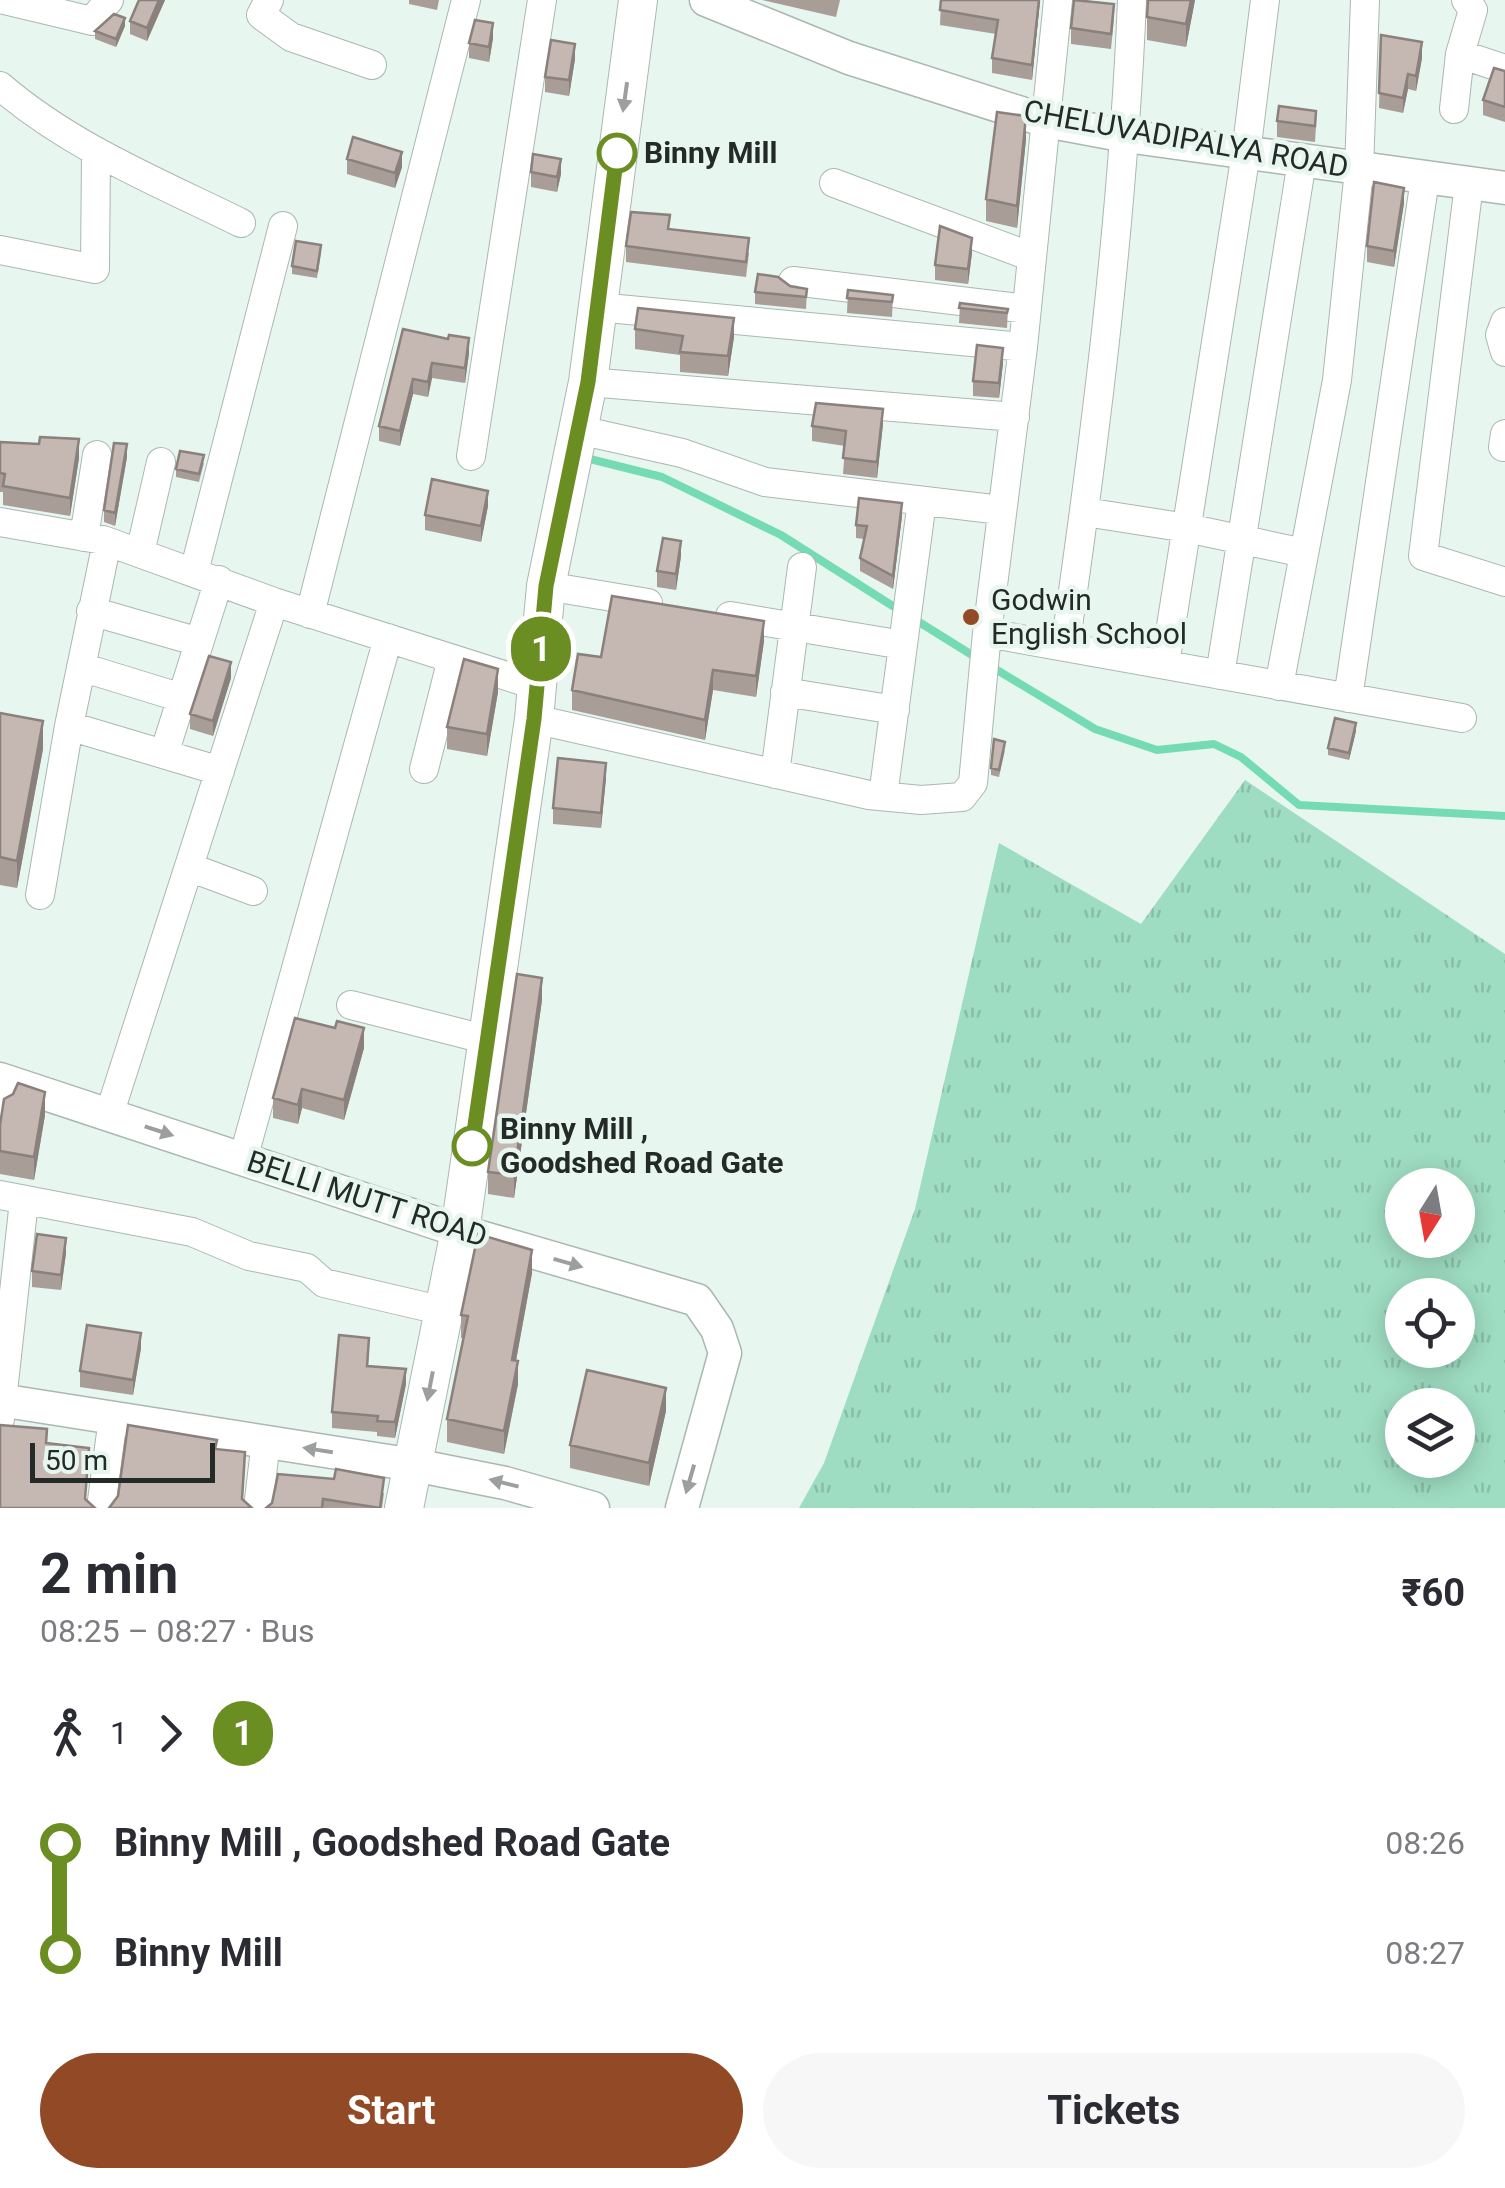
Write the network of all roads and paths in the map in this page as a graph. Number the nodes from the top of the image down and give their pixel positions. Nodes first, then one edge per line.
1 (4, 0) edge
2 (109, 0) edge
3 (269, 0) edge
4 (466, 0) edge
5 (542, 0) edge
6 (638, 0) edge
7 (706, 0) edge
8 (1058, 0) edge
9 (1132, 0) edge
10 (1265, 0) edge
11 (1365, 0) edge
12 (1466, 0) edge
13 (1460, 54) junction
14 (372, 65) dead end
15 (1505, 69) edge
16 (0, 86) edge
17 (1454, 109) dead end
18 (1046, 120) junction
19 (1126, 136) junction
20 (96, 152) junction
21 (1246, 152) junction
22 (1302, 161) junction
23 (1359, 170) junction
24 (1424, 179) junction
25 (834, 183) dead end
26 (1470, 184) junction
27 (1505, 188) edge
28 (240, 223) dead end
29 (283, 226) dead end
30 (0, 250) edge
31 (1032, 257) junction
32 (793, 281) dead end
33 (597, 307) junction
34 (1027, 310) junction
35 (1505, 322) edge
36 (1023, 347) junction
37 (1505, 352) edge
38 (588, 382) junction
39 (1014, 417) junction
40 (579, 430) junction
41 (97, 454) dead end
42 (471, 456) dead end
43 (161, 462) dead end
44 (922, 501) junction
45 (1001, 510) junction
46 (1085, 512) junction
47 (0, 522) edge
48 (1186, 528) junction
49 (1242, 538) junction
50 (96, 540) junction
51 (140, 553) junction
52 (1304, 553) junction
53 (802, 568) dead end
54 (207, 576) junction
55 (1505, 582) edge
56 (546, 586) junction
57 (274, 602) junction
58 (92, 611) junction
59 (310, 614) junction
60 (906, 625) junction
61 (792, 627) junction
62 (388, 638) junction
63 (199, 642) junction
64 (1065, 647) junction
65 (985, 651) junction
66 (452, 659) junction
67 (1165, 664) junction
68 (80, 667) junction
69 (1220, 674) junction
70 (1280, 686) junction
71 (785, 692) junction
72 (182, 698) junction
73 (1348, 698) junction
74 (536, 703) junction
75 (894, 710) junction
76 (1462, 718) dead end
77 (69, 726) junction
78 (164, 754) junction
79 (424, 769) dead end
80 (220, 771) junction
81 (776, 774) junction
82 (883, 796) junction
83 (189, 867) junction
84 (253, 891) dead end
85 (40, 895) dead end
86 (351, 1004) dead end
87 (488, 1040) junction
88 (1, 1088) edge
89 (109, 1115) junction
90 (243, 1159) junction
91 (12, 1198) edge
92 (460, 1231) junction
93 (444, 1310) junction
94 (1, 1407) edge
95 (114, 1418) junction
96 (266, 1442) junction
97 (414, 1464) junction
98 (101, 1508) edge
99 (258, 1508) edge
100 (404, 1508) edge
101 (592, 1508) edge
102 (682, 1508) edge

1 - 2 street
3 - 14 street
4 - 59 street
5 - 42 street
6 -> 33 main road
7 - 18 street, CHELUVADIPALYA ROAD
8 - 18 street
9 - 19 street
10 - 21 street
11 - 23 street
12 - 13 street
13 - 15 street
13 - 17 street
16 - 20 street
18 - 19 street, CHELUVADIPALYA ROAD
18 - 31 street
19 - 21 street, CHELUVADIPALYA ROAD
19 - 46 street
20 - 28 street
20 - 30 street
21 - 22 street, CHELUVADIPALYA ROAD
21 - 48 street
22 - 23 street, CHELUVADIPALYA ROAD
22 - 49 street
23 - 24 street, CHELUVADIPALYA ROAD
23 - 52 street
24 - 26 street, CHELUVADIPALYA ROAD
24 - 73 street
25 - 31 street
26 - 27 street, CHELUVADIPALYA ROAD
26 - 55 street
29 - 54 street
31 - 34 street
32 - 34 street
33 - 36 street
33 - 38 main road
34 - 36 street
35 - 37 street
36 - 39 street
38 - 39 street
38 - 40 main road
39 - 45 street
40 - 44 street
40 - 56 main road
41 - 50 street
43 - 51 street
44 - 45 street
44 - 60 street
45 - 65 street
46 - 48 street
46 - 64 street
47 - 50 street
48 - 49 street
48 - 67 street
49 - 52 street
49 - 69 street
50 - 51 street
50 - 58 street
51 - 54 street
52 - 70 street
53 - 61 street
54 - 57 street
54 - 63 street
56 - 61 street
56 - 74 main road
57 - 59 street
57 - 80 street
58 - 63 street
58 - 68 street
59 - 62 street
60 - 61 street
60 - 75 street
61 - 71 street
62 - 66 street
62 - 90 street
63 - 72 street
64 - 65 street
64 - 67 street
65 - 82 street
66 - 74 street
66 - 79 street
67 - 69 street
68 - 72 street
68 - 77 street
69 - 70 street
70 - 73 street
71 - 75 street
71 - 81 street
72 - 78 street
73 - 76 street
74 - 81 street
74 - 87 main road
75 - 82 street
77 - 78 street
77 - 85 street
78 - 80 street
80 - 83 street
81 - 82 street
83 - 84 street
83 - 89 street
86 - 87 street
87 - 92 main road
88 - 89 street, BELLI MUTT ROAD
89 -> 90 street, BELLI MUTT ROAD
90 - 92 street, BELLI MUTT ROAD
91 - 93 street
91 - 94 street
92 - 93 main road
92 -> 102 street, BELLI MUTT ROAD
93 -> 97 main road
94 - 95 street
95 - 96 street
95 - 98 street
97 -> 96 street
96 - 99 street
97 - 100 main road
101 -> 97 street

